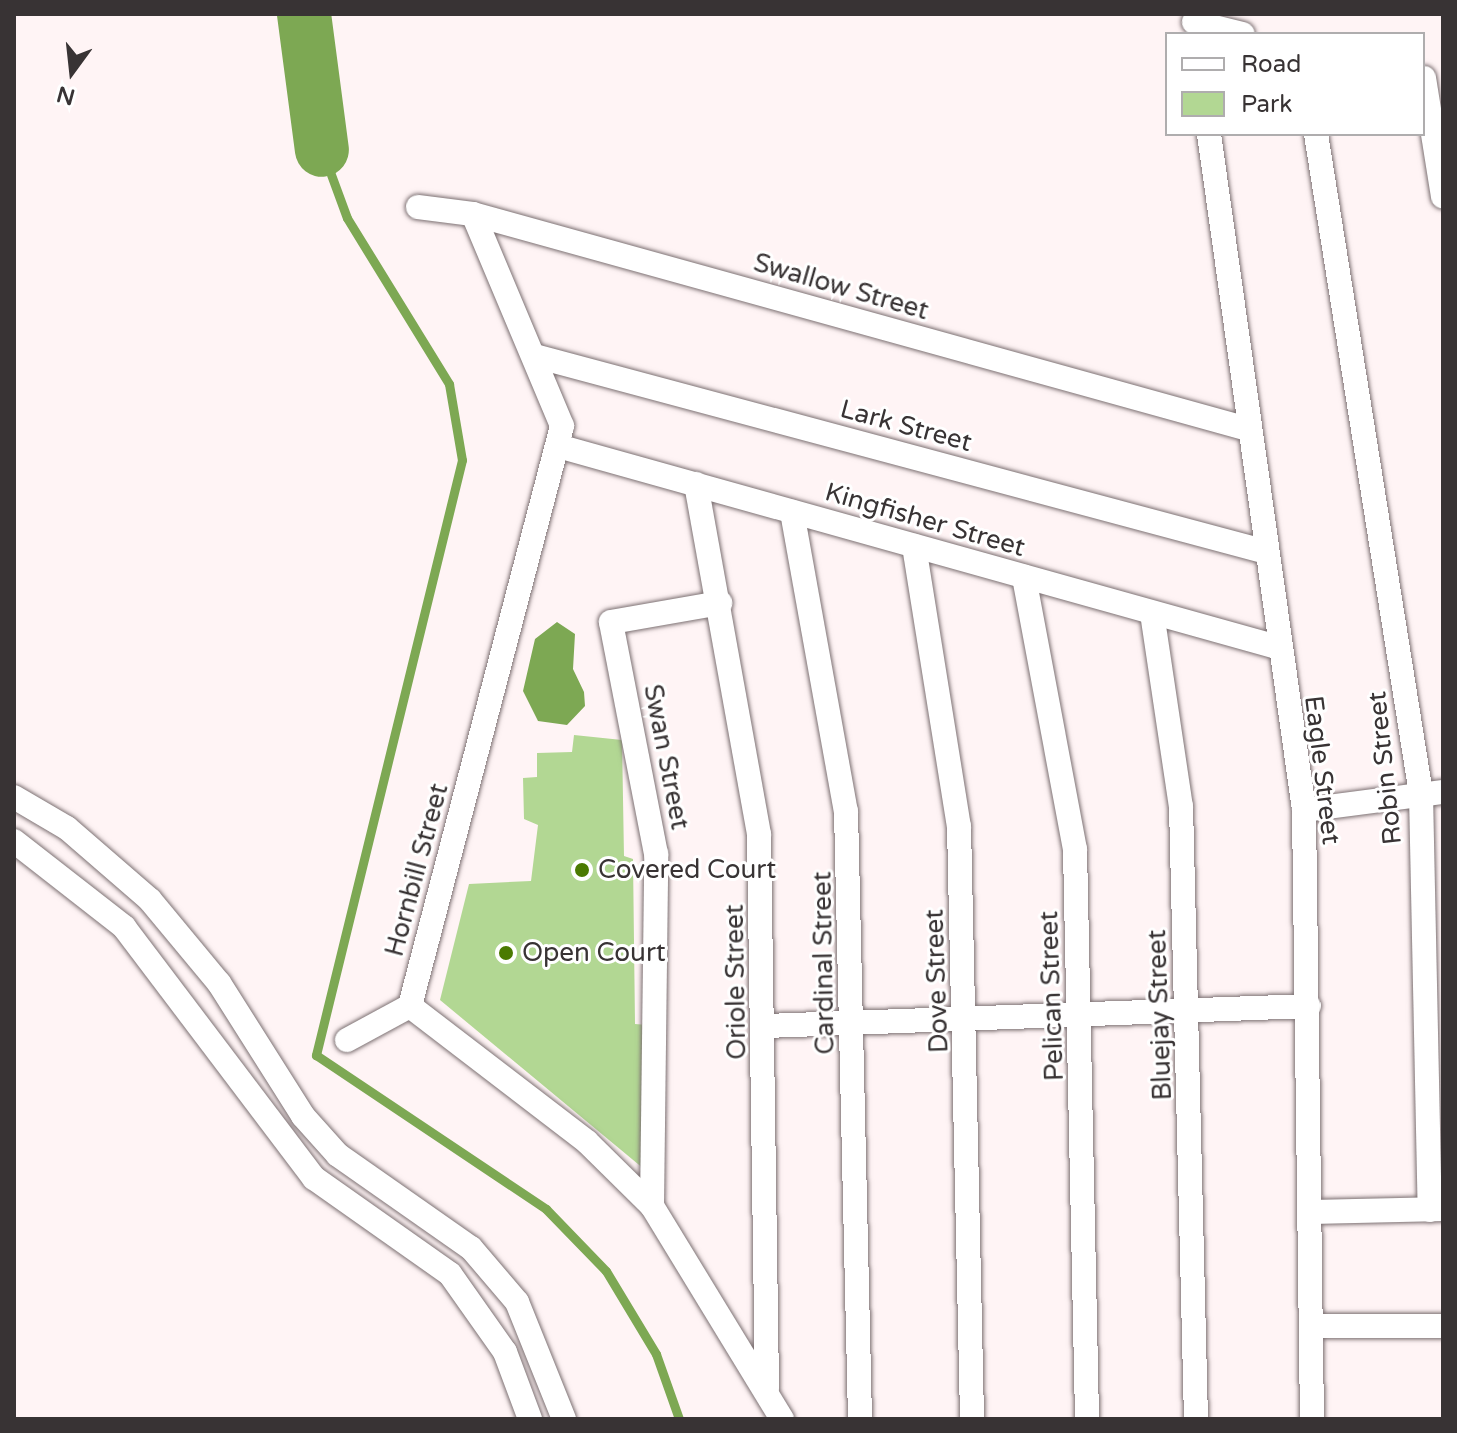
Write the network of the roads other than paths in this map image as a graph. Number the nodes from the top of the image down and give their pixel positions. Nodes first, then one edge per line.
1 (1194, 23) edge
2 (1234, 32) edge
3 (1425, 84) edge
4 (1209, 136) edge
5 (1316, 136) edge
6 (1443, 196) edge
7 (418, 207) dead end
8 (473, 214) junction
9 (535, 356) junction
10 (1248, 429) junction
11 (558, 446) junction
12 (696, 484) junction
13 (792, 512) junction
14 (914, 546) junction
15 (1263, 551) junction
16 (1024, 577) junction
17 (720, 603) junction
18 (1152, 613) junction
19 (1277, 647) junction
20 (1432, 793) edge
21 (14, 797) edge
22 (1304, 810) junction
23 (14, 841) edge
24 (410, 1006) junction
25 (1309, 1006) junction
26 (1189, 1010) junction
27 (1082, 1014) junction
28 (966, 1018) junction
29 (853, 1025) junction
30 (766, 1026) junction
31 (347, 1040) dead end
32 (652, 1206) junction
33 (1436, 1210) edge
34 (1312, 1212) junction
35 (1314, 1326) junction
36 (1443, 1326) edge
37 (767, 1389) junction
38 (530, 1419) edge
39 (564, 1419) edge
40 (782, 1419) edge
41 (860, 1419) edge
42 (972, 1419) edge
43 (1087, 1419) edge
44 (1196, 1419) edge
45 (1312, 1419) edge

1 - 2 street
3 - 6 street
4 - 10 street, Eagle Street
5 - 20 street, Robin Street
7 - 8 street, Swallow Street
8 - 9 street, Hornbill Street
8 - 10 street, Swallow Street
9 - 11 street, Hornbill Street
9 - 15 street, Lark Street
10 - 15 street, Eagle Street
11 - 12 street, Kingfisher Street
11 - 24 street, Hornbill Street
12 - 13 street, Kingfisher Street
12 - 17 street, Oriole Street
13 - 14 street, Kingfisher Street
13 - 29 street, Cardinal Street
14 - 16 street, Kingfisher Street
14 - 28 street, Dove Street
15 - 19 street, Eagle Street
16 - 18 street, Kingfisher Street
16 - 27 street, Pelican Street
17 - 30 street, Oriole Street
17 - 32 street, Swan Street
18 - 19 street, Kingfisher Street
18 - 26 street, Bluejay Street
19 - 22 street, Eagle Street
20 - 22 street
20 - 33 street, Robin Street
21 - 39 street
22 - 25 street, Eagle Street
23 - 38 street
24 - 31 street
24 - 32 street
25 - 26 street
25 - 34 street, Eagle Street
26 - 27 street
26 - 44 street, Bluejay Street
27 - 28 street
27 - 43 street, Pelican Street
28 - 29 street
28 - 42 street, Dove Street
29 - 30 street
29 - 41 street, Cardinal Street
30 - 37 street, Oriole Street
32 - 37 street
33 - 34 street
34 - 35 street, Eagle Street
35 - 36 street
35 - 45 street, Eagle Street
37 - 40 street

